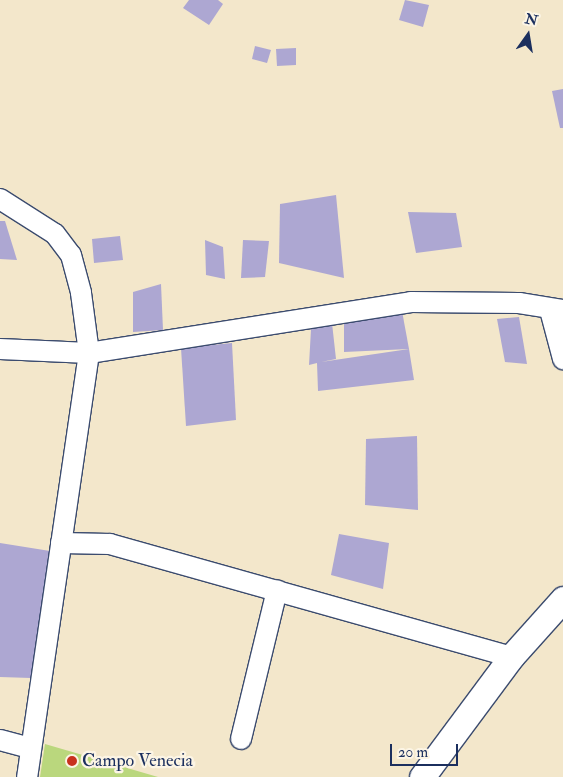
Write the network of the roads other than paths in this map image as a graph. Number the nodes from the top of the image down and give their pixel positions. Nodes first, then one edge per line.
1 (0, 199) edge
2 (557, 310) edge
3 (0, 349) edge
4 (89, 353) junction
5 (563, 360) edge
6 (62, 543) junction
7 (277, 590) junction
8 (563, 599) edge
9 (511, 657) junction
10 (0, 740) edge
11 (242, 740) dead end
12 (30, 748) junction
13 (27, 777) edge
14 (422, 777) edge

1 - 4 street
2 - 4 street
2 - 5 street
3 - 4 street
4 - 6 street
6 - 7 street
6 - 12 street
7 - 9 street
7 - 11 street
8 - 9 street
9 - 14 street
10 - 12 street
12 - 13 street

